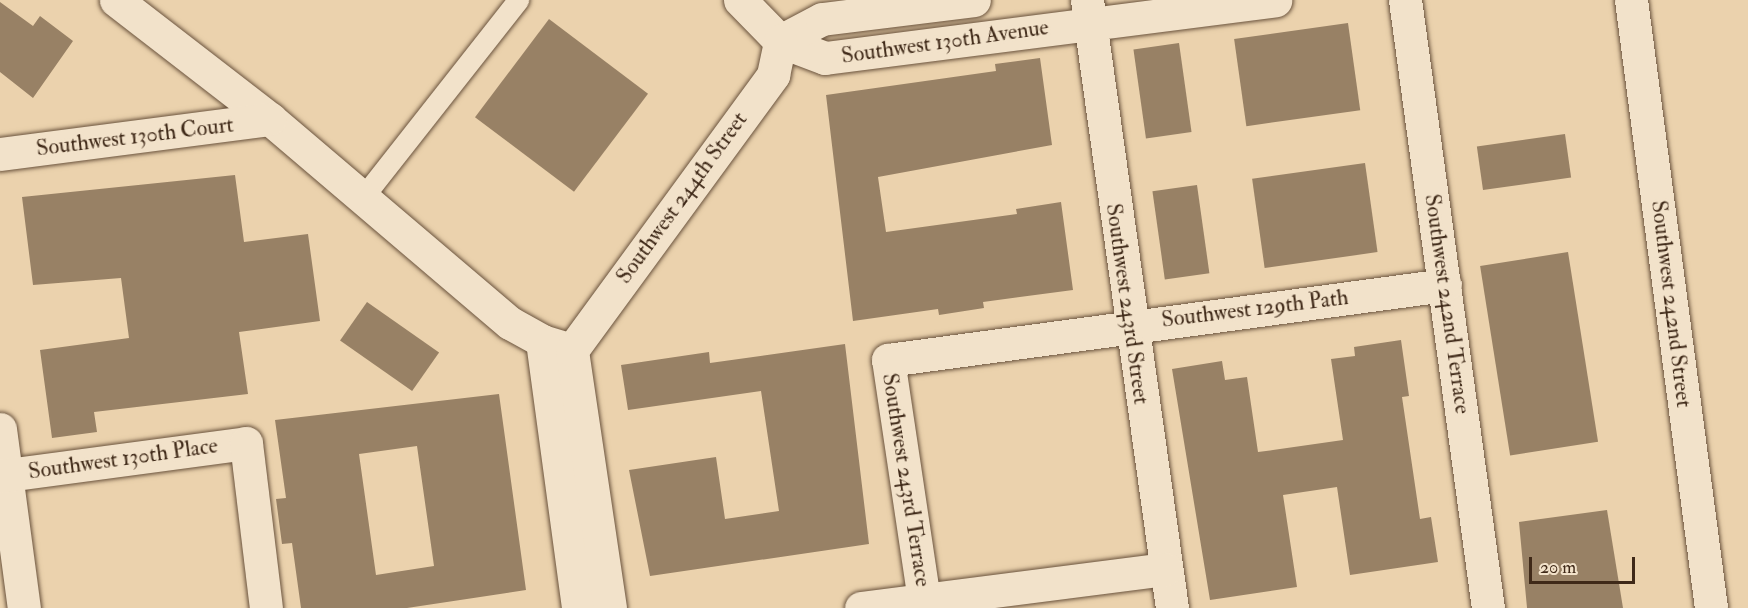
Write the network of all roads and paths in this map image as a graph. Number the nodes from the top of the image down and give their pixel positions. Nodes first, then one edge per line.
1 (116, 0) edge
2 (518, 0) edge
3 (740, 0) edge
4 (974, 0) edge
5 (1275, 0) edge
6 (1405, 0) edge
7 (1631, 0) edge
8 (1088, 11) edge
9 (780, 40) junction
10 (270, 119) junction
11 (0, 154) edge
12 (363, 197) junction
13 (1445, 285) junction
14 (1128, 325) junction
15 (557, 346) junction
16 (888, 360) joint
17 (0, 429) edge
18 (3, 475) edge
19 (1166, 569) junction
20 (924, 600) junction
21 (24, 608) edge
22 (266, 608) edge
23 (578, 608) edge
24 (610, 608) edge
25 (861, 608) edge
26 (1172, 608) edge
27 (1488, 608) edge
28 (1710, 608) edge

1 - 10 street
2 - 12 lane
3 - 9 street
4 - 9 street, Southwest 130th Avenue
5 - 8 street, Southwest 130th Avenue
6 - 13 street, Southwest 242nd Terrace
7 - 28 street, Southwest 242nd Street
8 - 9 street, Southwest 130th Avenue
8 - 14 street, Southwest 243rd Street
9 - 15 street, Southwest 244th Street
10 - 11 street, Southwest 130th Court
10 - 12 street
12 - 15 street
13 - 14 street, Southwest 129th Path
13 - 27 street, Southwest 242nd Terrace
14 - 16 street, Southwest 129th Path
14 - 19 street, Southwest 243rd Street
15 - 23 street
15 - 24 street
16 - 20 street, Southwest 243rd Terrace
17 - 18 street
18 - 21 street
18 - 22 street, Southwest 130th Place
19 - 20 street
19 - 26 street, Southwest 243rd Street
20 - 25 street

